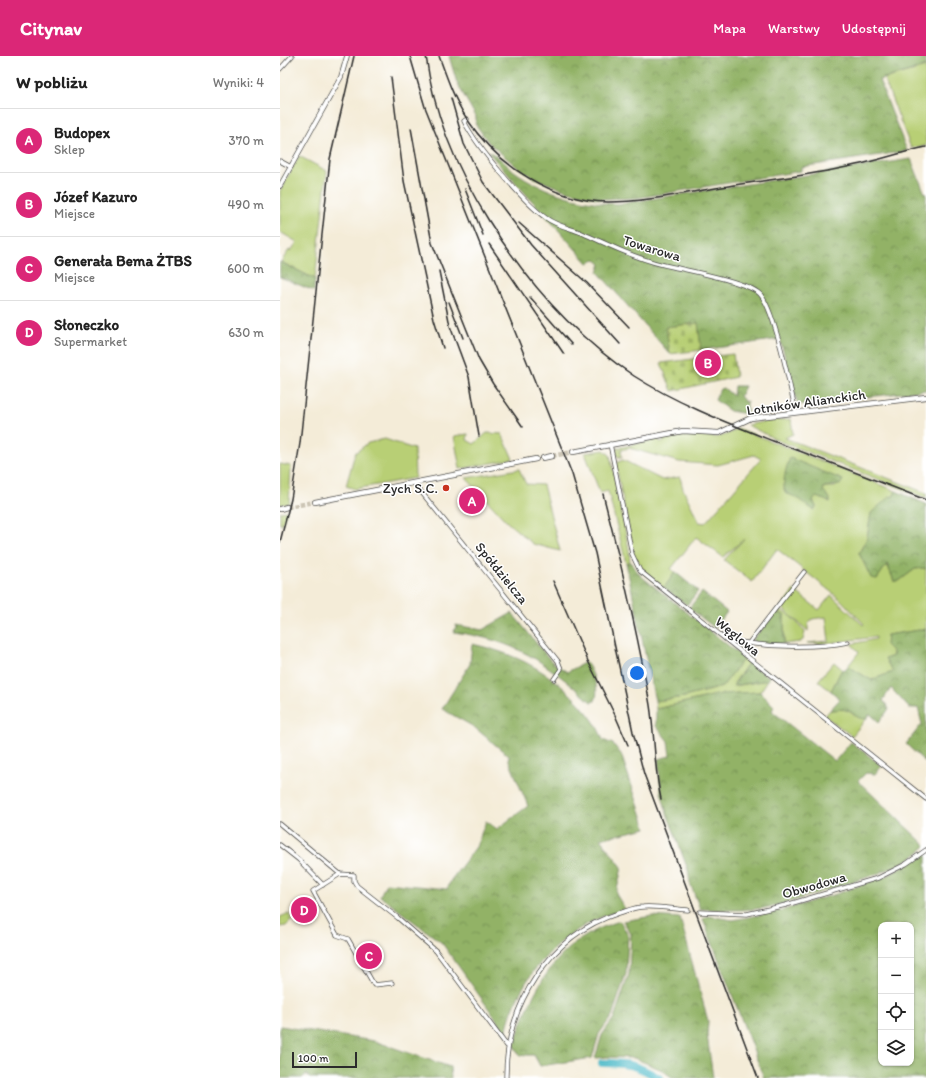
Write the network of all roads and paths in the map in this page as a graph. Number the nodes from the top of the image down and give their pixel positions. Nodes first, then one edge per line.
1 (292, 56) edge
2 (347, 56) edge
3 (280, 69) edge
4 (467, 119) dead end
5 (280, 161) edge
6 (290, 167) junction
7 (280, 186) edge
8 (926, 397) edge
9 (796, 412) junction
10 (610, 444) junction
11 (573, 452) tunnel mouth
12 (552, 456) tunnel mouth
13 (543, 458) dead end
14 (536, 459) dead end
15 (414, 483) junction
16 (315, 502) tunnel mouth
17 (287, 507) tunnel mouth
18 (280, 509) edge
19 (804, 572) dead end
20 (724, 639) junction
21 (848, 642) dead end
22 (748, 644) junction
23 (554, 679) dead end
24 (926, 799) edge
25 (280, 824) edge
26 (281, 846) edge
27 (926, 850) edge
28 (340, 874) junction
29 (323, 885) junction
30 (688, 910) tunnel mouth
31 (700, 912) tunnel mouth
32 (392, 983) dead end
33 (508, 1046) junction
34 (506, 1078) edge

1 - 3 street
2 - 6 street
4 - 9 street, Towarowa
5 - 6 street
6 - 7 street
8 - 9 main road, Lotników Alianckich
9 - 10 main road, Lotników Alianckich
10 - 11 main road, Lotników Alianckich
10 - 20 street, Węglowa
12 - 13 main road
14 - 15 main road
15 - 16 main road
15 - 23 street, Spółdzielcza
17 - 18 main road
19 - 22 street
20 - 22 street
20 - 24 street, Węglowa
21 - 22 street
25 - 28 street
26 - 29 street
27 - 31 street, Obwodowa
28 - 29 street
28 - 33 street
29 - 32 street
30 - 33 street
33 - 34 street

